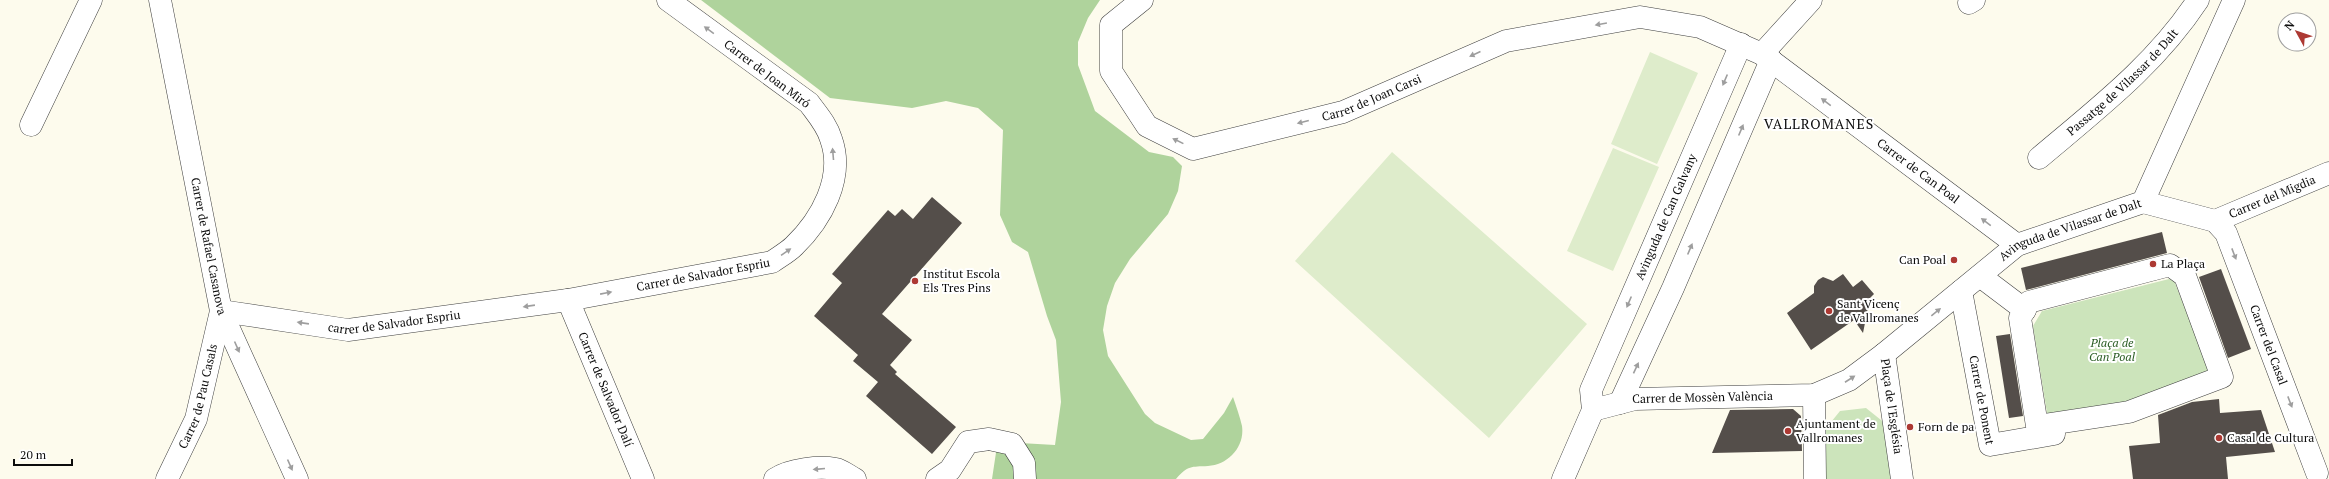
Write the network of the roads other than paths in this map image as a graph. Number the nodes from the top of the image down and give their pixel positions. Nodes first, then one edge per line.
1 (91, 0) edge
2 (160, 0) edge
3 (668, 0) edge
4 (1142, 0) edge
5 (1811, 0) edge
6 (2198, 0) edge
7 (2234, 0) edge
8 (1741, 44) junction
9 (1767, 57) junction
10 (31, 124) dead end
11 (2039, 158) dead end
12 (2329, 173) edge
13 (830, 192) joint
14 (2142, 202) junction
15 (2215, 221) junction
16 (2017, 245) junction
17 (1980, 276) junction
18 (1961, 291) junction
19 (568, 300) junction
20 (2025, 310) junction
21 (221, 311) junction
22 (1884, 354) junction
23 (1814, 395) junction
24 (1620, 403) junction
25 (1593, 410) junction
26 (2054, 434) dead end
27 (2316, 475) edge
28 (167, 479) edge
29 (297, 479) edge
30 (643, 479) edge
31 (775, 479) edge
32 (855, 479) edge
33 (937, 479) edge
34 (1025, 479) edge
35 (1563, 479) edge
36 (1816, 479) edge
37 (1902, 479) edge

1 - 10 street
2 - 21 street, Carrer de Rafael Casanova
13 -> 3 street, Carrer de Joan Miró
8 -> 4 street, Carrer de Joan Carsi
5 - 9 street
6 - 11 street, Passatge de Vilassar de Dalt
7 - 14 street, Avinguda de Vilassar de Dalt
8 - 9 street
8 -> 25 street, Avinguda de Can Galvany
16 -> 9 street, Carrer de Can Poal
24 -> 9 street
12 - 15 street, Carrer del Migdia
19 -> 13 street, Carrer de Salvador Espriu
14 - 15 street
14 - 16 street, Avinguda de Vilassar de Dalt
15 -> 27 street, Carrer del Casal
16 - 17 street, Avinguda de Vilassar de Dalt
17 - 18 street, Avinguda de Vilassar de Dalt
17 - 20 street
22 -> 18 street, Avinguda de Vilassar de Dalt
18 - 26 street, Carrer de Ponent
19 -> 21 street, carrer de Salvador Espriu
19 - 30 street, Carrer de Salvador Dalí
20 - 20 street
21 - 28 street, Carrer de Pau Casals
21 -> 29 street, Carrer de Rafael Casanova
23 -> 22 street, Plaça de l'Església
22 - 37 street, Plaça de l'Església
23 - 24 street, Carrer de Mossèn València
23 - 36 street
24 - 25 street, Carrer de Mossèn València
25 - 35 street, Avinguda de Can Galvany
32 -> 31 street
33 - 34 street

